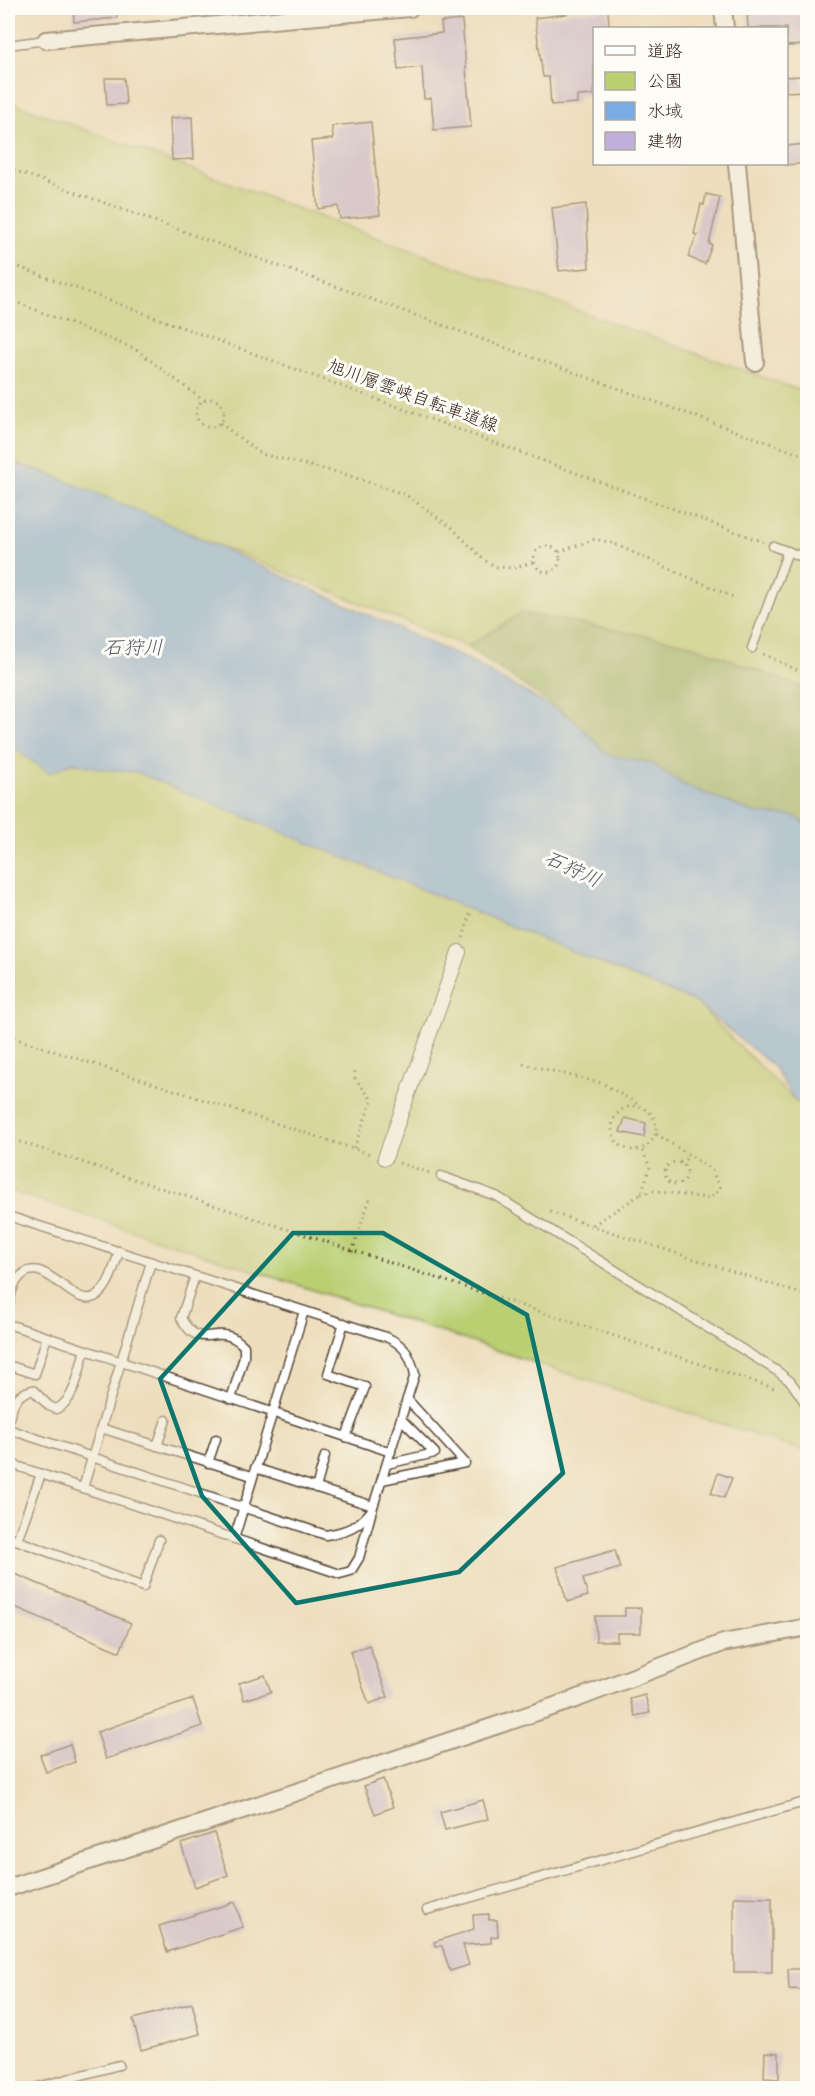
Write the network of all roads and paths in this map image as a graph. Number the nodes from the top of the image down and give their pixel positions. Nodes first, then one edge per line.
1 (410, 8) edge
2 (723, 8) edge
3 (725, 27) edge
4 (46, 40) joint
5 (8, 45) edge
6 (737, 165) edge
7 (8, 168) edge
8 (8, 263) edge
9 (8, 299) edge
10 (755, 362) dead end
11 (204, 401) junction
12 (220, 423) junction
13 (807, 457) edge
14 (773, 546) joint
15 (788, 551) junction
16 (559, 552) junction
17 (807, 559) edge
18 (534, 562) junction
19 (733, 597) dead end
20 (752, 648) joint
21 (807, 675) edge
22 (471, 911) dead end
23 (459, 952) joint
24 (8, 1036) edge
25 (523, 1064) dead end
26 (356, 1070) dead end
27 (644, 1108) junction
28 (655, 1133) junction
29 (8, 1138) edge
30 (354, 1148) junction
31 (641, 1148) junction
32 (690, 1156) junction
33 (385, 1158) junction
34 (680, 1163) junction
35 (441, 1176) joint
36 (675, 1184) junction
37 (641, 1194) junction
38 (677, 1195) junction
39 (370, 1198) dead end
40 (539, 1209) dead end
41 (8, 1216) edge
42 (592, 1226) junction
43 (119, 1251) junction
44 (352, 1252) junction
45 (152, 1262) junction
46 (195, 1276) junction
47 (807, 1296) edge
48 (8, 1308) edge
49 (304, 1311) junction
50 (344, 1323) junction
51 (8, 1324) edge
52 (47, 1337) junction
53 (85, 1350) junction
54 (122, 1362) junction
55 (8, 1365) edge
56 (800, 1396) junction
57 (231, 1398) junction
58 (407, 1399) junction
59 (807, 1407) edge
60 (272, 1412) junction
61 (401, 1419) junction
62 (166, 1420) dead end
63 (8, 1422) edge
64 (101, 1428) junction
65 (8, 1429) edge
66 (346, 1437) junction
67 (216, 1439) dead end
68 (157, 1446) junction
69 (391, 1452) junction
70 (325, 1456) dead end
71 (92, 1457) junction
72 (8, 1463) edge
73 (208, 1463) junction
74 (387, 1464) junction
75 (254, 1472) junction
76 (41, 1474) junction
77 (382, 1480) junction
78 (83, 1488) junction
79 (316, 1488) junction
80 (243, 1507) junction
81 (373, 1508) junction
82 (8, 1537) edge
83 (234, 1539) junction
84 (17, 1540) junction
85 (159, 1540) dead end
86 (807, 1627) edge
87 (807, 1801) edge
88 (8, 1888) edge
89 (427, 1910) dead end
90 (120, 2065) dead end
91 (34, 2088) edge

1 - 4 street
2 - 3 street
4 - 5 lane
6 - 10 street
7 - 13 path
8 - 14 path, 旭川層雲峡自転車道線
9 - 11 path
11 - 12 path
11 - 12 path
12 - 18 path
14 - 15 lane
15 - 17 lane
15 - 20 lane
16 - 18 path
16 - 18 path
16 - 19 path
20 - 21 path
22 - 23 path
23 - 33 street
24 - 30 path
25 - 27 path
26 - 30 path
27 - 28 path
27 - 31 path
28 - 31 path
28 - 32 path
29 - 44 path
30 - 33 path
31 - 37 path
32 - 34 path
32 - 38 path
33 - 35 path
34 - 36 path
34 - 36 path
35 - 56 lane
36 - 38 path
37 - 38 path
37 - 42 path
39 - 44 path
40 - 42 path
41 - 43 lane
42 - 47 path
43 - 45 lane
43 - 48 lane
44 - 56 path
45 - 46 lane
45 - 54 lane
46 - 49 lane
46 - 57 lane
49 - 50 lane
49 - 60 lane
50 - 58 lane
50 - 66 lane
51 - 52 lane
52 - 53 lane
52 - 55 lane
53 - 54 lane
53 - 63 lane
54 - 57 lane
54 - 64 lane
56 - 59 lane
57 - 60 lane
58 - 61 lane
58 - 77 lane
60 - 66 lane
60 - 75 lane
61 - 69 lane
61 - 74 lane
62 - 68 lane
64 - 68 lane
64 - 71 lane
65 - 71 lane
66 - 69 lane
67 - 73 lane
68 - 73 lane
69 - 74 lane
70 - 79 lane
71 - 78 lane
71 - 80 lane
72 - 76 lane
73 - 75 lane
74 - 77 lane
75 - 79 lane
75 - 80 lane
76 - 78 lane
76 - 84 lane
77 - 81 lane
78 - 83 lane
79 - 81 lane
80 - 81 lane
80 - 83 lane
81 - 83 lane
82 - 84 lane
84 - 85 lane
86 - 88 street
87 - 89 lane
90 - 91 lane

